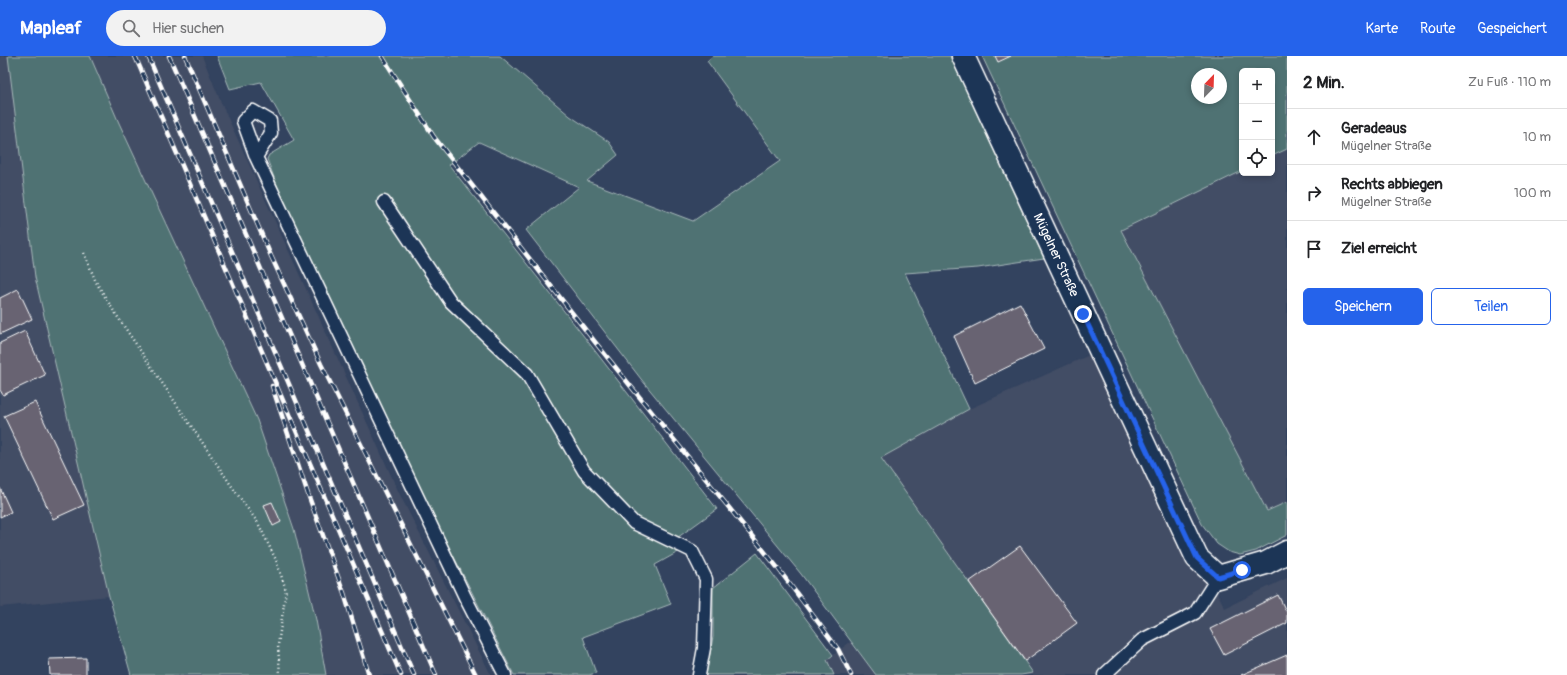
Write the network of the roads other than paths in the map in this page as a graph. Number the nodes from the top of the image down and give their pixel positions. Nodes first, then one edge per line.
1 (963, 56) edge
2 (256, 157) dead end
3 (384, 202) dead end
4 (1287, 552) edge
5 (1218, 577) junction
6 (505, 675) edge
7 (699, 675) edge
8 (1104, 675) edge

1 - 5 street, Mügelner Straße
2 - 6 lane
3 - 7 lane
4 - 5 street
5 - 8 lane

